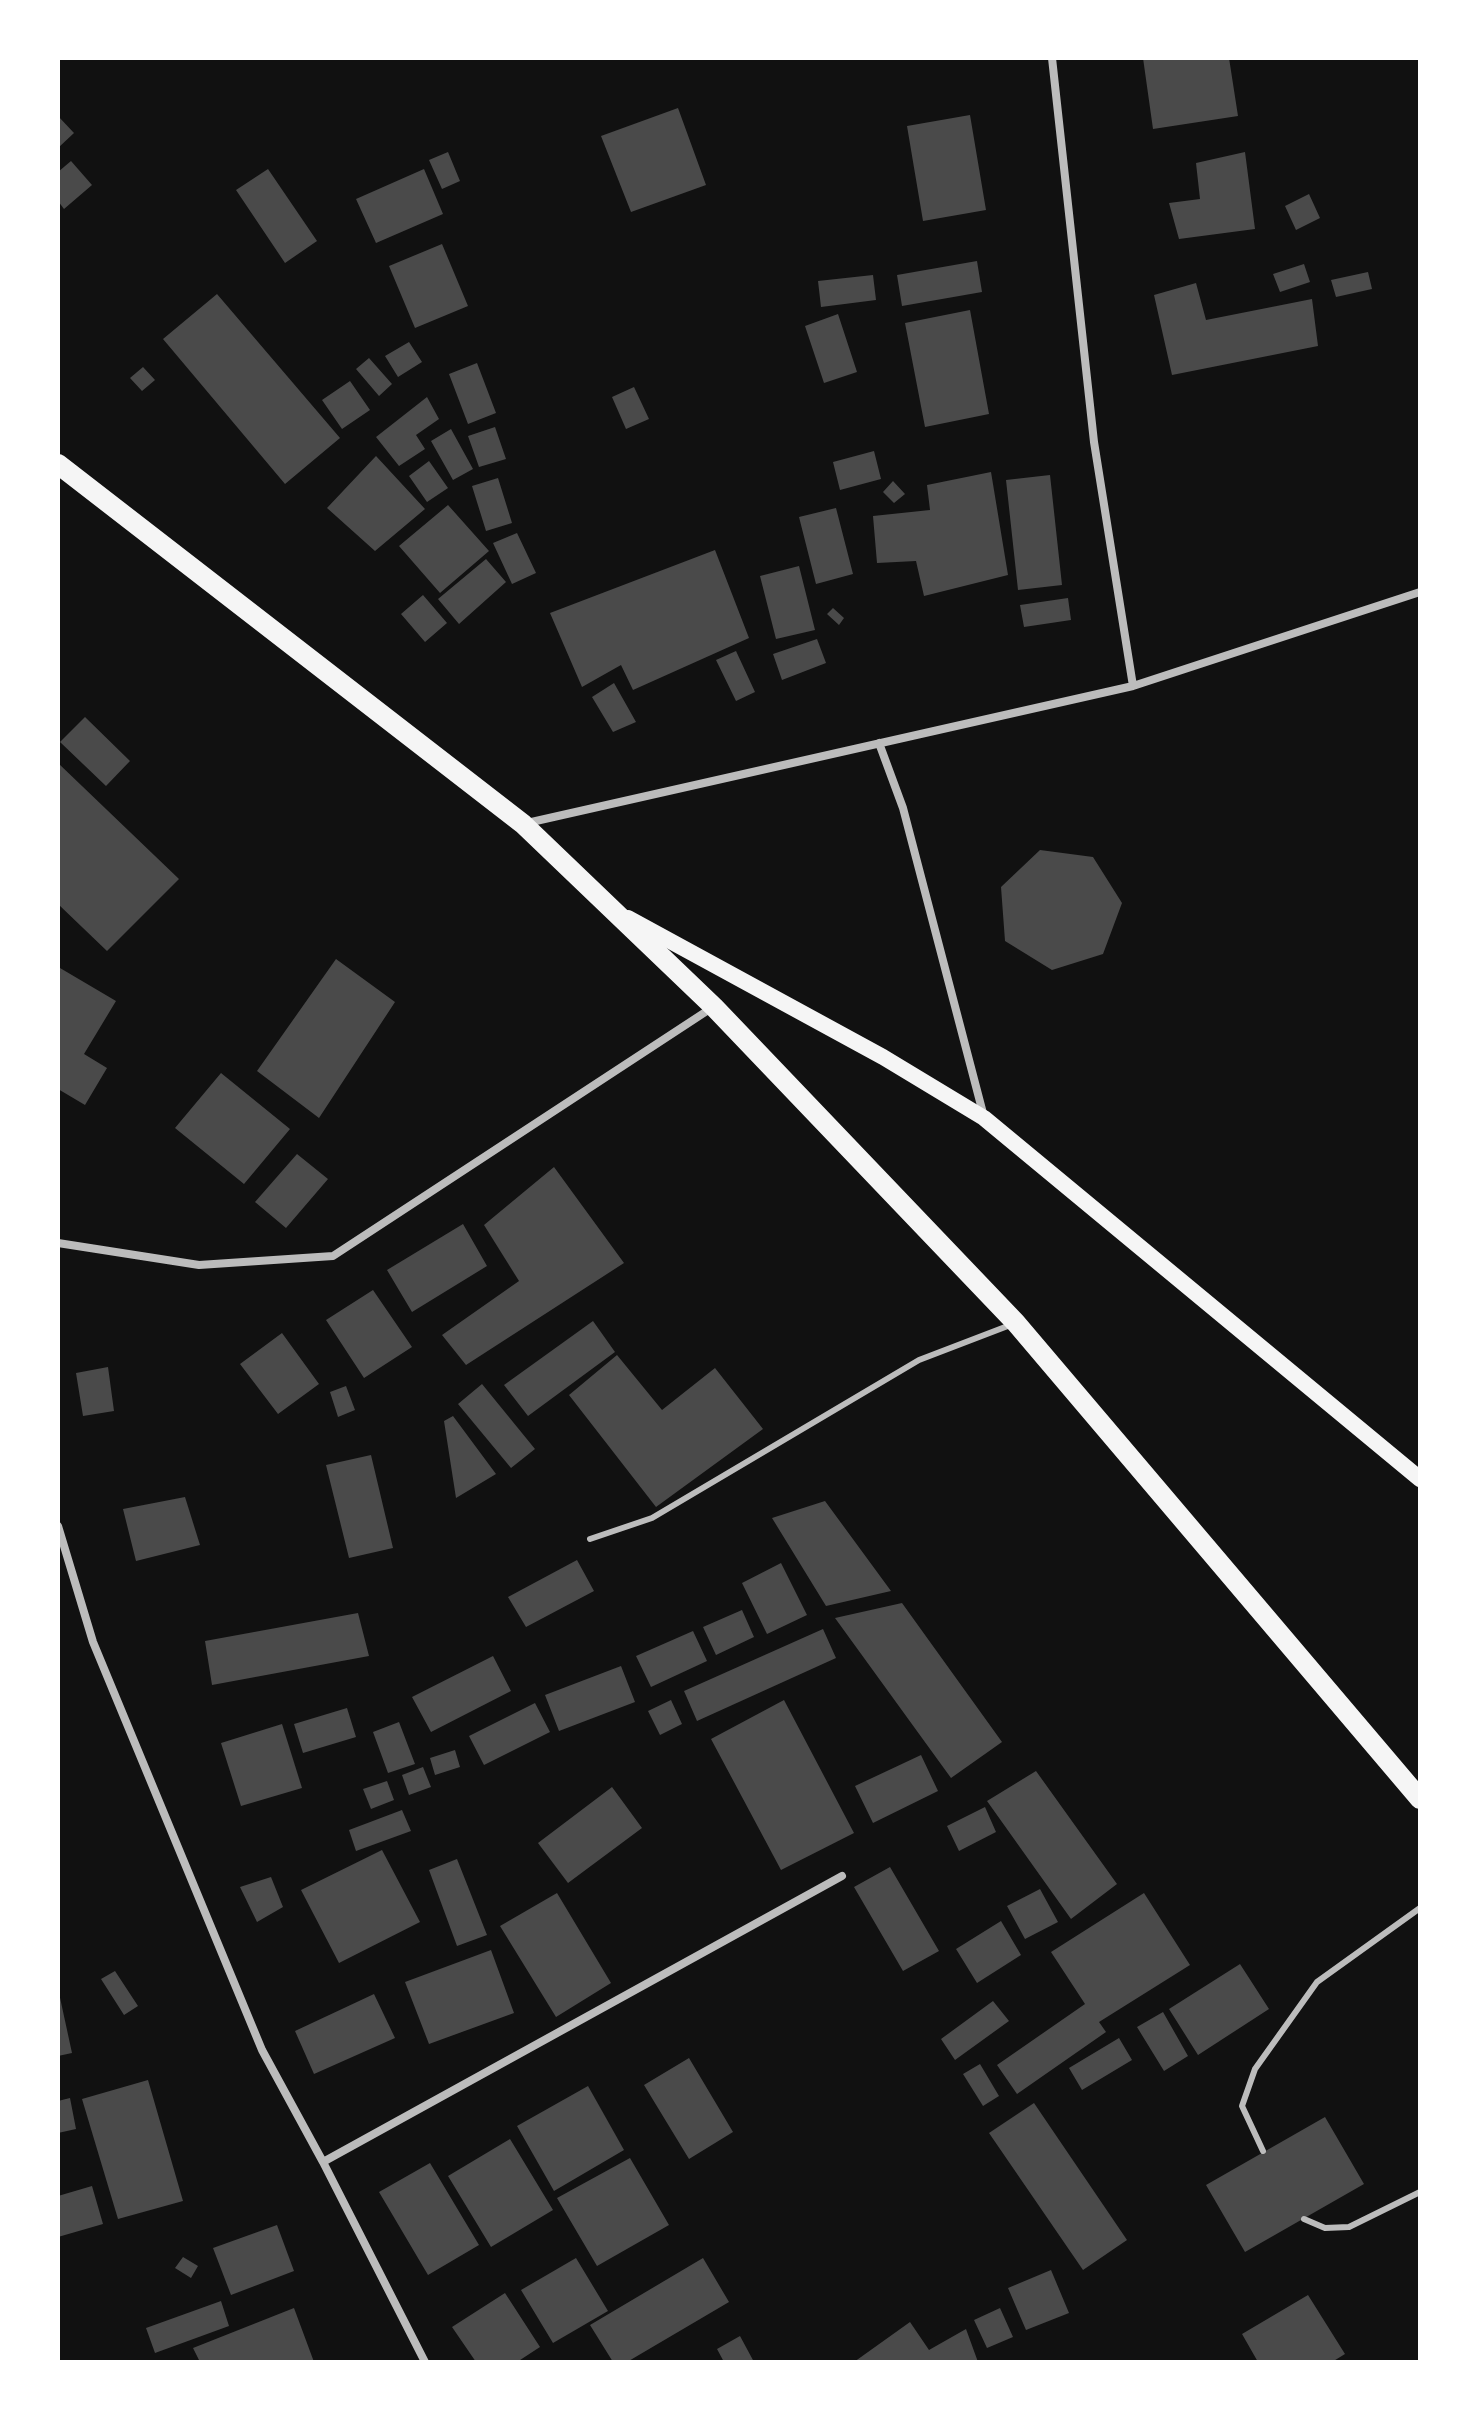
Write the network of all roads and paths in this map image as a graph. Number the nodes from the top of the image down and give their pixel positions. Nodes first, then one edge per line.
1 (1052, 58) edge
2 (58, 464) edge
3 (1420, 592) edge
4 (1133, 686) junction
5 (879, 743) junction
6 (523, 824) junction
7 (608, 908) junction
8 (714, 1007) junction
9 (984, 1118) junction
10 (58, 1243) edge
11 (1016, 1323) junction
12 (1420, 1479) edge
13 (58, 1526) edge
14 (590, 1539) dead end
15 (1420, 1799) edge
16 (842, 1876) dead end
17 (1420, 1908) edge
18 (1263, 2151) dead end
19 (323, 2162) junction
20 (1420, 2192) edge
21 (1304, 2219) dead end
22 (425, 2362) edge

1 - 4 street
2 - 6 main road
3 - 4 street
4 - 5 street
5 - 6 street
5 - 9 street
6 - 7 main road
7 - 8 main road
7 - 9 main road
8 - 10 street
8 - 11 main road
9 - 12 main road
11 - 14 lane
11 - 15 main road
13 - 19 street
16 - 19 street
17 - 18 lane
19 - 22 street
20 - 21 lane

